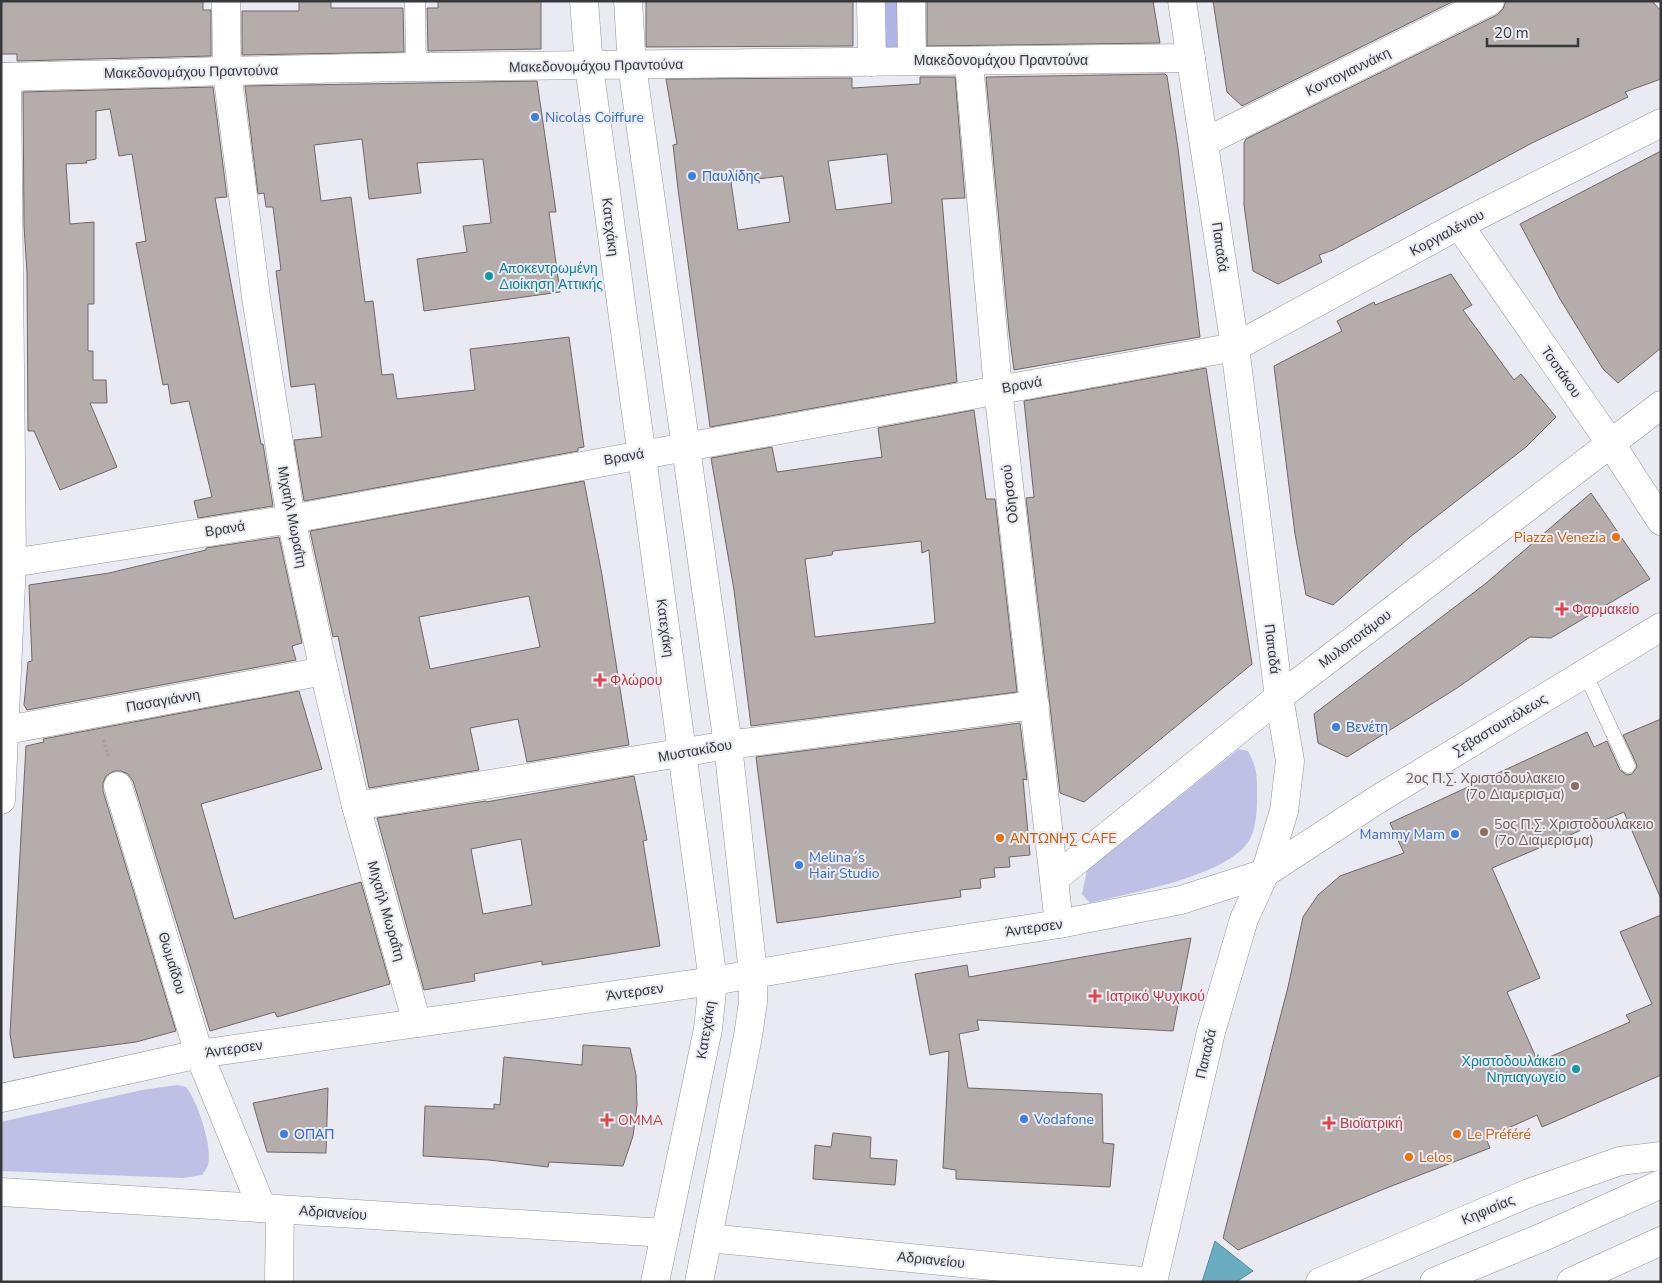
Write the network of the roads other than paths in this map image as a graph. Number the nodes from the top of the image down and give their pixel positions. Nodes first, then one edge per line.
1 (226, 1) edge
2 (415, 1) edge
3 (584, 1) edge
4 (628, 1) edge
5 (871, 1) edge
6 (911, 1) edge
7 (1182, 1) edge
8 (1490, 1) edge
9 (1191, 58) junction
10 (912, 60) junction
11 (872, 62) junction
12 (969, 63) junction
13 (589, 66) junction
14 (632, 66) junction
15 (416, 67) junction
16 (227, 72) junction
17 (4, 77) edge
18 (1661, 122) edge
19 (1205, 142) junction
20 (1459, 225) junction
21 (6, 302) edge
22 (1235, 347) junction
23 (998, 390) junction
24 (1661, 405) edge
25 (1611, 444) junction
26 (685, 446) junction
27 (640, 454) junction
28 (291, 519) junction
29 (1661, 521) edge
30 (8, 551) edge
31 (1661, 627) edge
32 (324, 671) junction
33 (1585, 673) junction
34 (1278, 697) junction
35 (1035, 705) junction
36 (3, 731) edge
37 (728, 745) junction
38 (684, 754) junction
39 (1628, 766) dead end
40 (118, 786) road end
41 (1, 800) edge
42 (356, 806) junction
43 (1265, 873) junction
44 (1054, 880) junction
45 (1059, 924) junction
46 (753, 973) junction
47 (713, 981) junction
48 (416, 1023) junction
49 (199, 1054) junction
50 (1, 1098) edge
51 (1661, 1156) edge
52 (1661, 1184) edge
53 (1, 1192) edge
54 (271, 1209) junction
55 (665, 1234) junction
56 (708, 1238) junction
57 (1661, 1241) edge
58 (279, 1282) edge
59 (655, 1282) edge
60 (700, 1282) edge
61 (1153, 1282) edge
62 (1320, 1282) edge
63 (1434, 1282) edge
64 (1571, 1282) edge

1 - 16 street, Μιχαήλ Μωραΐτη
2 - 15 street
3 - 13 street, Κατεχάκη
4 - 14 street
5 - 11 street
6 - 10 street
7 - 9 street, Παπαδά
8 - 19 street, Κοντογιαννάκη
9 - 12 street, Μακεδονομάχου Πραντούνα
9 - 19 street, Παπαδά
10 - 11 street, Μακεδονομάχου Πραντούνα
10 - 12 street, Μακεδονομάχου Πραντούνα
11 - 14 street, Μακεδονομάχου Πραντούνα
12 - 23 street, Οδησσού
13 - 14 street, Μακεδονομάχου Πραντούνα
13 - 15 street, Μακεδονομάχου Πραντούνα
13 - 27 street, Κατεχάκη
14 - 26 street
15 - 16 street, Μακεδονομάχου Πραντούνα
16 - 17 street, Μακεδονομάχου Πραντούνα
16 - 28 street, Μιχαήλ Μωραΐτη
17 - 21 street
18 - 20 street, Κοργιαλένιου
19 - 22 street, Παπαδά
20 - 22 street, Κοργιαλένιου
20 - 25 street, Τσοτάκου
21 - 30 street
22 - 23 street, Βρανά
22 - 34 street, Παπαδά
23 - 26 street, Βρανά
23 - 35 street, Οδησσού
24 - 25 street, Μυλοποτάμου
25 - 29 street, Τσοτάκου
25 - 34 street, Μυλοποτάμου
26 - 27 street, Βρανά
26 - 37 street
27 - 28 street, Βρανά
27 - 38 street, Κατεχάκη
28 - 30 street, Βρανά
28 - 32 street, Μιχαήλ Μωραΐτη
30 - 36 street
31 - 33 street, Σεβαστουπόλεως
32 - 36 street, Πασαγιάννη
32 - 42 street, Μιχαήλ Μωραΐτη
33 - 39 lane
33 - 43 street, Σεβαστουπόλεως
34 - 43 street, Παπαδά
34 - 44 street, Μυλοποτάμου
35 - 37 street, Μυστακίδου
35 - 44 street, Οδησσού
36 - 41 street
37 - 38 street, Μυστακίδου
37 - 46 street
38 - 42 street, Μυστακίδου
38 - 47 street, Κατεχάκη
40 - 49 street, Θωμαΐδου
42 - 48 street, Μιχαήλ Μωραΐτη
43 - 45 street, Άντερσεν
43 - 61 street, Παπαδά
44 - 45 street, Οδησσού
45 - 46 street, Άντερσεν
46 - 47 street, Άντερσεν
46 - 56 street
47 - 48 street, Άντερσεν
47 - 55 street, Κατεχάκη
48 - 49 street, Άντερσεν
49 - 50 street, Άντερσεν
49 - 54 street, Θωμαΐδου
51 - 62 street, Κηφισίας
52 - 63 street
53 - 54 street, Αδριανείου
54 - 55 street, Αδριανείου
54 - 58 street
55 - 59 street, Κατεχάκη
56 - 60 street
56 - 61 street, Αδριανείου
57 - 64 street

